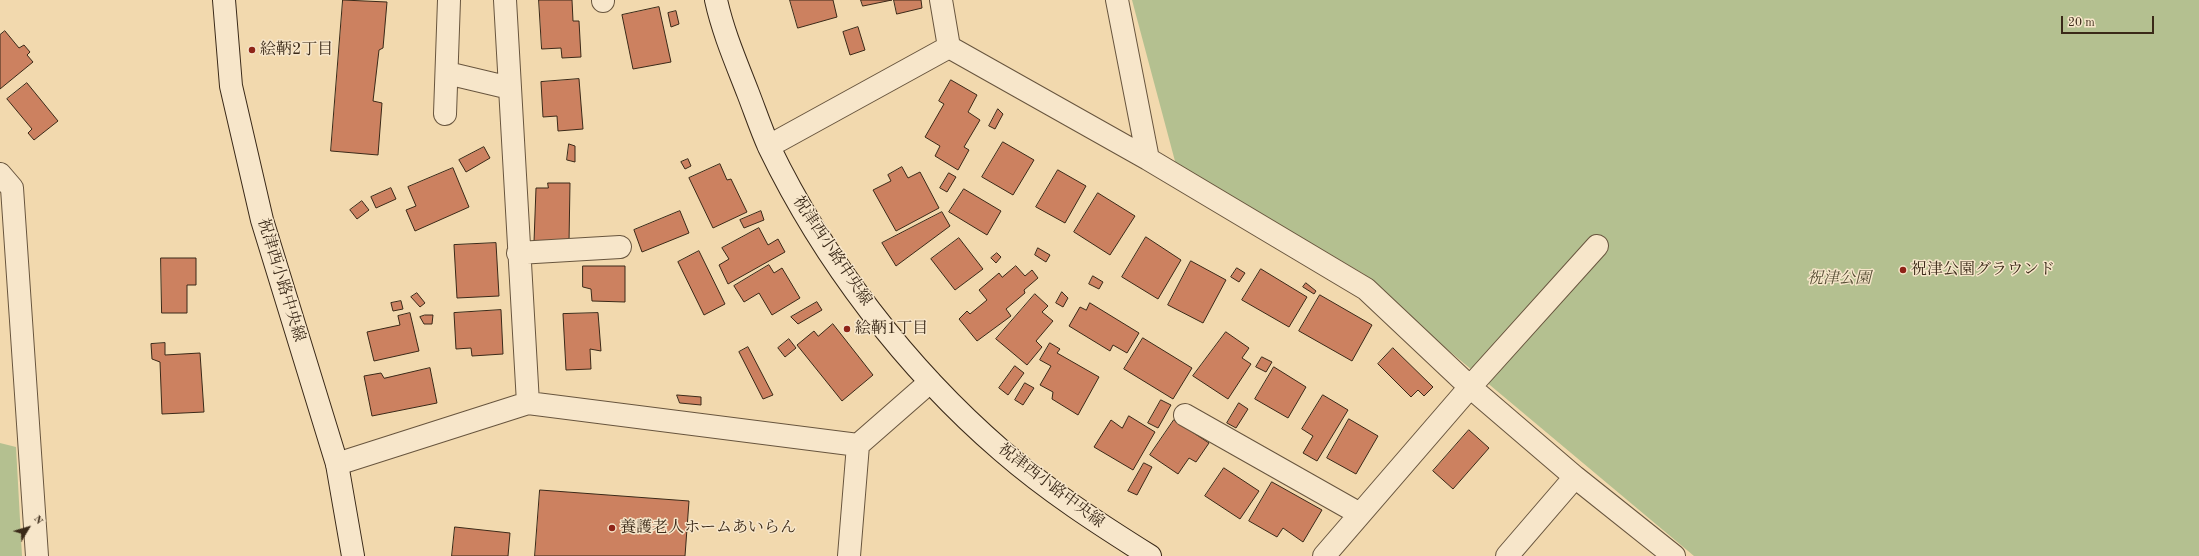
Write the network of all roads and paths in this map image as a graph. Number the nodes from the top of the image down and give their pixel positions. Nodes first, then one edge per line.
1 (224, 0) edge
2 (450, 0) edge
3 (505, 0) edge
4 (716, 0) edge
5 (942, 0) edge
6 (1117, 0) edge
7 (949, 47) junction
8 (447, 73) junction
9 (510, 88) junction
10 (445, 114) dead end
11 (769, 146) junction
12 (1148, 159) junction
13 (0, 174) edge
14 (1597, 246) dead end
15 (620, 247) dead end
16 (518, 253) junction
17 (930, 382) junction
18 (1470, 387) junction
19 (528, 403) junction
20 (1185, 415) dead end
21 (858, 446) junction
22 (337, 464) junction
23 (1575, 477) junction
24 (1360, 514) junction
25 (37, 556) edge
26 (353, 556) edge
27 (849, 556) edge
28 (1150, 556) edge
29 (1324, 556) edge
30 (1507, 556) edge
31 (1674, 556) edge

1 - 22 street, 祝津西小路中央線
2 - 8 street
3 - 9 street
4 - 11 street, 祝津西小路中央線
5 - 7 street
6 - 12 street
7 - 11 street
7 - 12 street
8 - 9 street
8 - 10 street
9 - 16 street
11 - 17 street, 祝津西小路中央線
12 - 18 street
13 - 25 street
14 - 18 street
15 - 16 street
16 - 19 street
17 - 21 street
17 - 28 street, 祝津西小路中央線
18 - 23 street
18 - 24 street
19 - 21 street
19 - 22 street
20 - 24 street
21 - 27 street
22 - 26 street, 祝津西小路中央線
23 - 30 street
23 - 31 street
24 - 29 street

